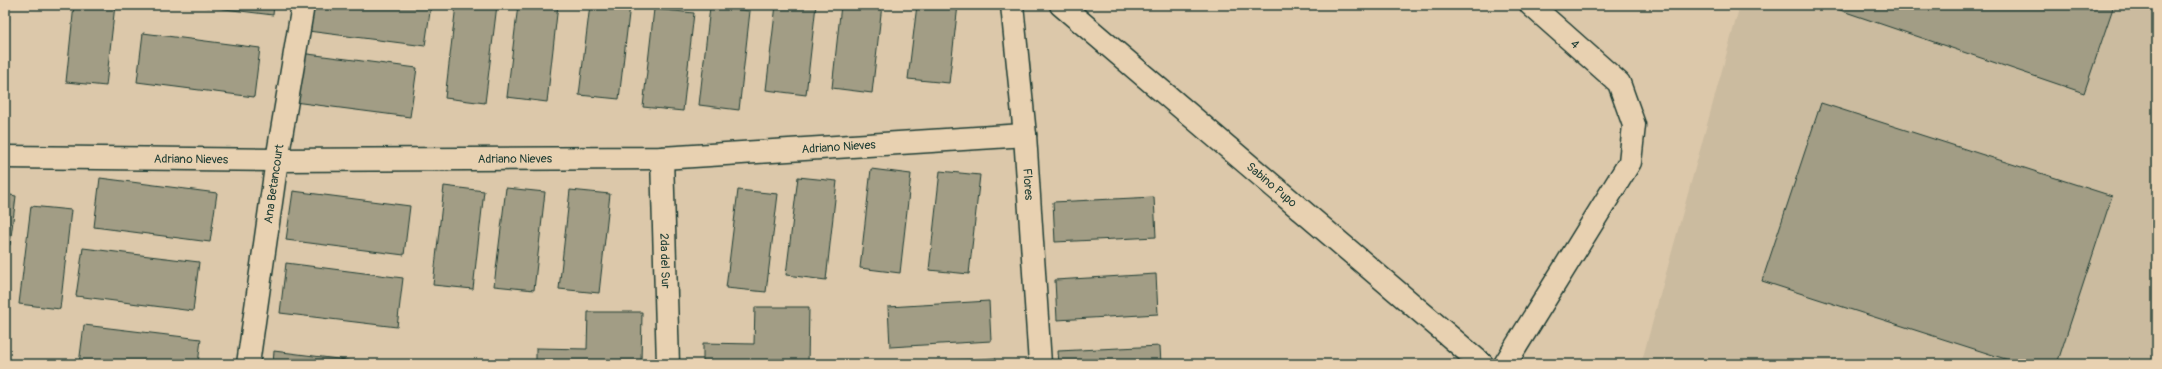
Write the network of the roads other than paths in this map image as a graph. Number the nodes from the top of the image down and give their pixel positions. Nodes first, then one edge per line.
1 (303, 5) edge
2 (1012, 5) edge
3 (1060, 5) edge
4 (1531, 5) edge
5 (1025, 135) junction
6 (5, 157) edge
7 (662, 158) junction
8 (276, 160) junction
9 (248, 364) edge
10 (668, 364) edge
11 (1040, 364) edge
12 (1482, 364) edge
13 (1505, 364) edge

1 - 8 street, Ana Betancourt
2 - 5 street, Flores
3 - 12 street, Sabino Pupo
4 - 13 street, 4
5 - 7 street, Adriano Nieves
5 - 11 street, Flores
6 - 8 street, Adriano Nieves
7 - 8 street, Adriano Nieves
7 - 10 street, 2da del Sur
8 - 9 street, Ana Betancourt

